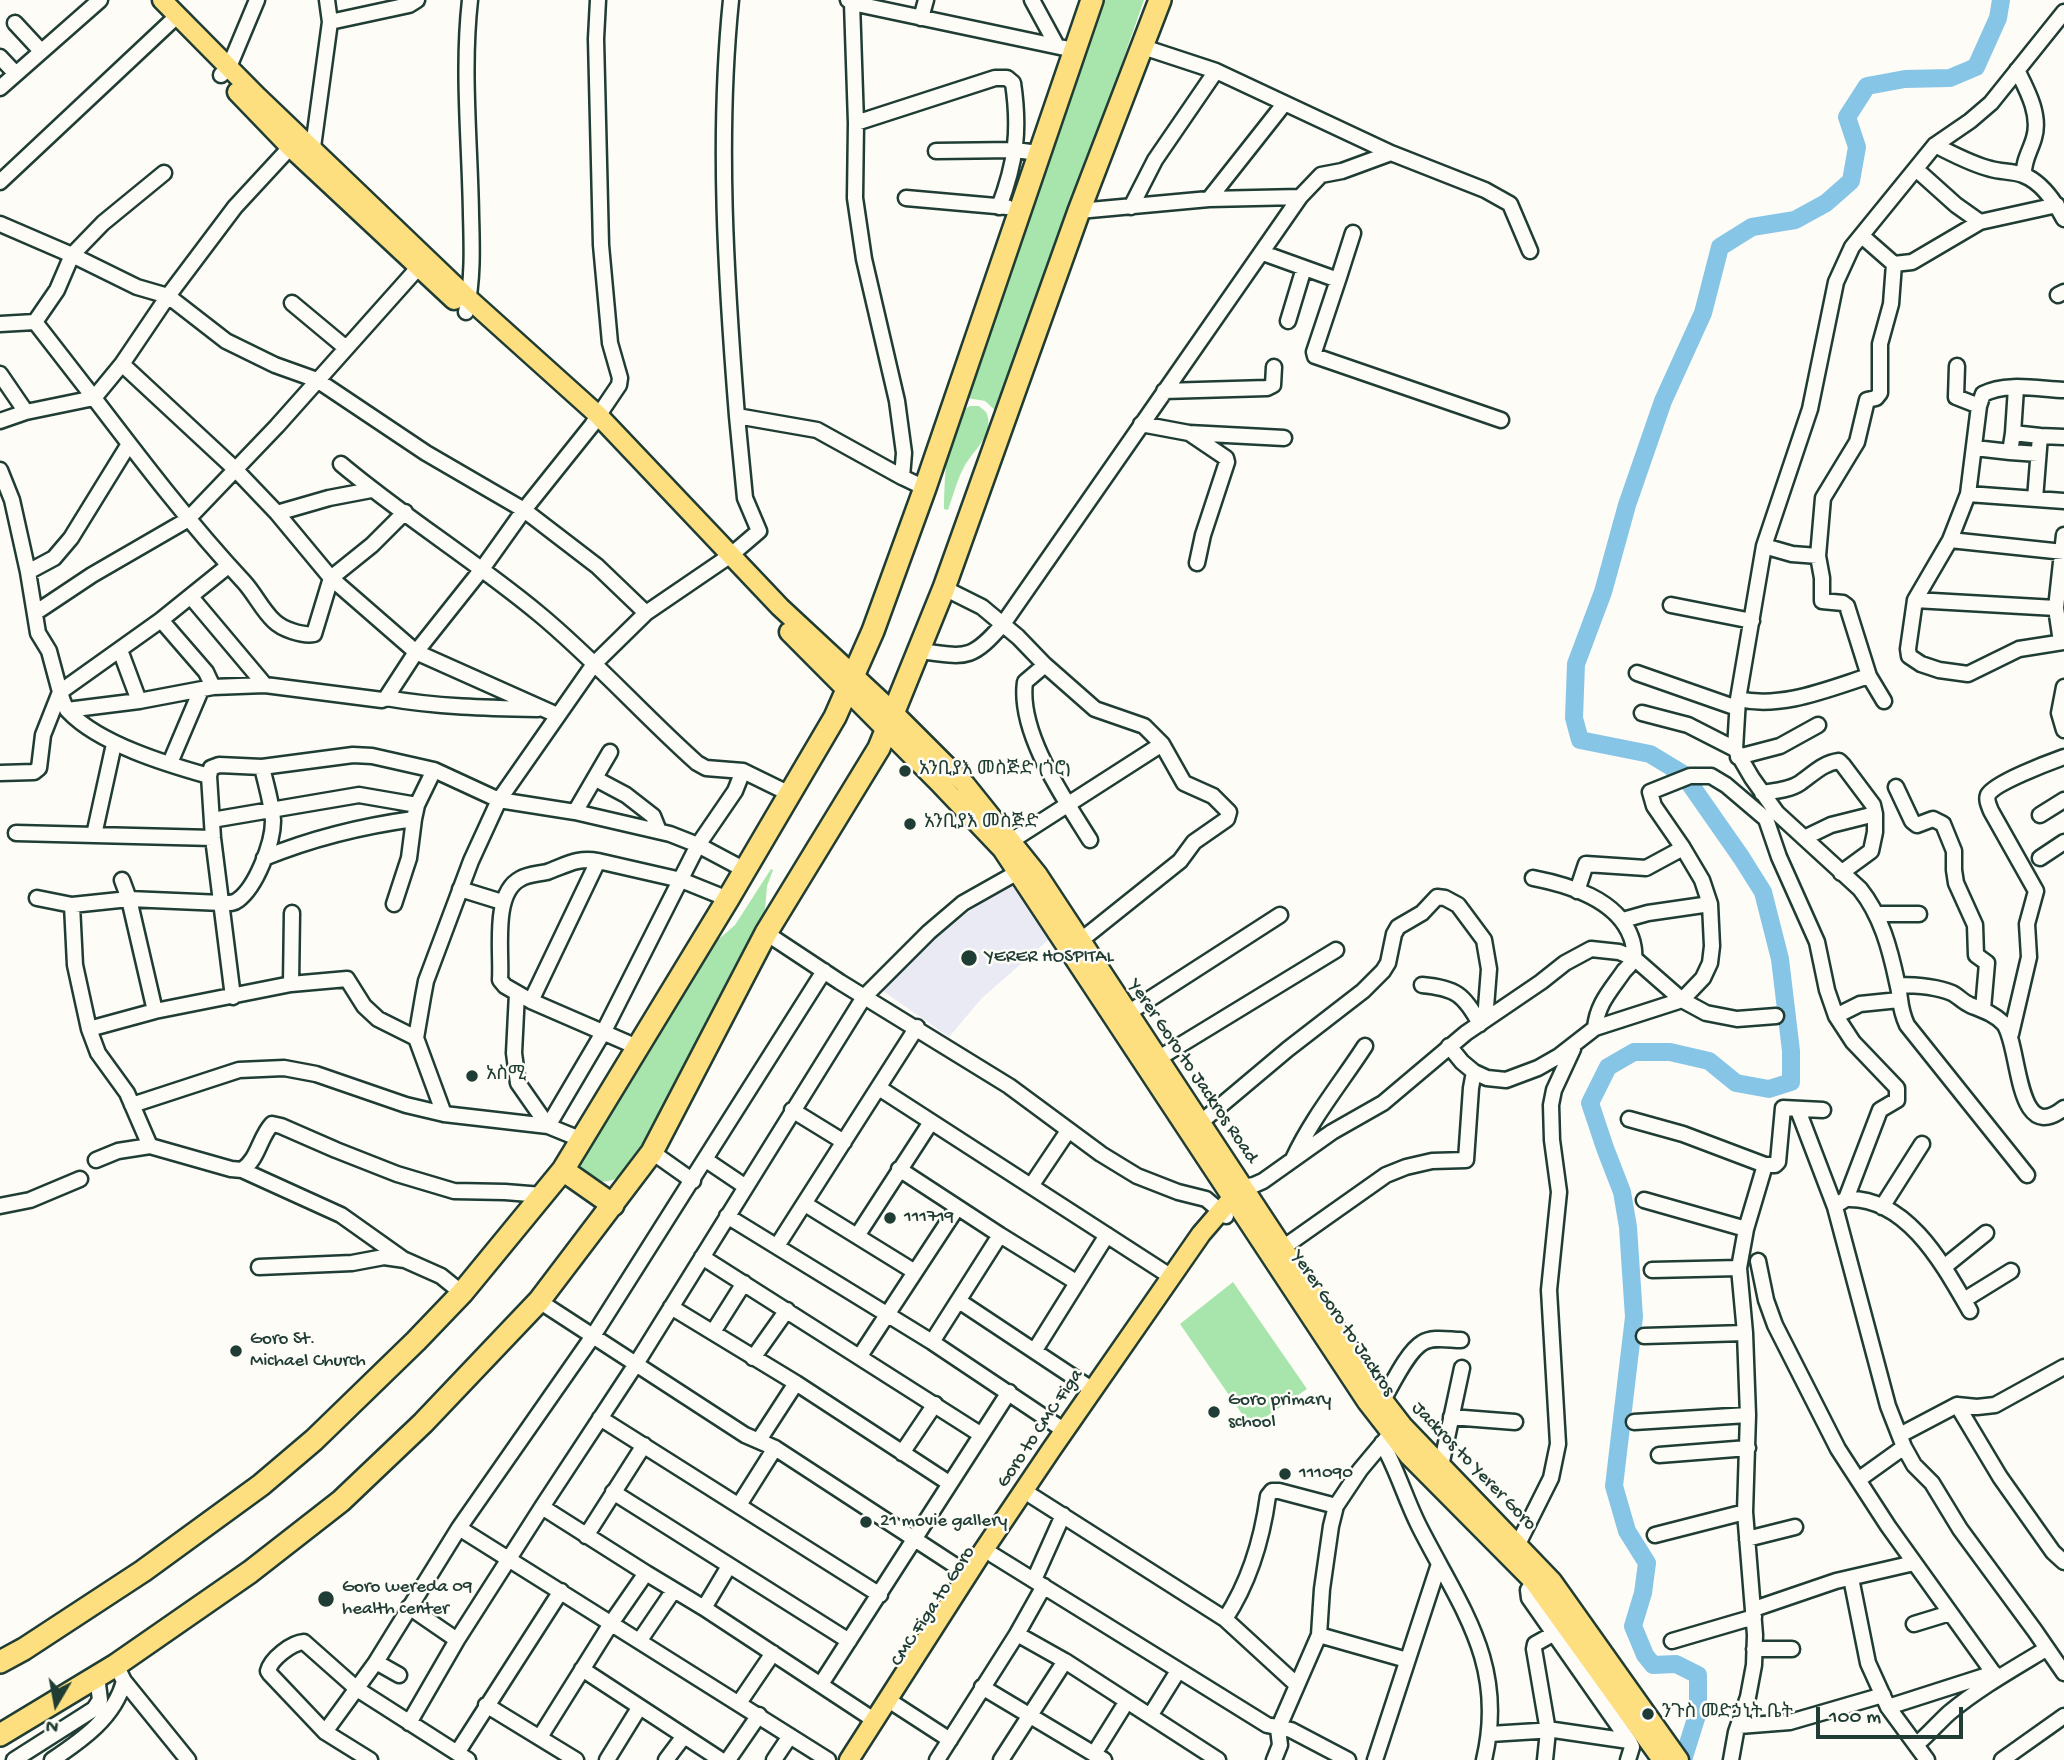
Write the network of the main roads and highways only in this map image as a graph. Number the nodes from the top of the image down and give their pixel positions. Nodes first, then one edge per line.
1 (148, 0) edge
2 (162, 0) edge
3 (1092, 0) edge
4 (1160, 0) edge
5 (174, 20) junction
6 (849, 683) junction
7 (890, 721) junction
8 (563, 1170) junction
9 (1237, 1199) junction
10 (613, 1205) junction
11 (1056, 1453) junction
12 (0, 1662) edge
13 (0, 1735) edge
14 (849, 1760) edge
15 (862, 1760) edge
16 (1662, 1760) edge
17 (1679, 1760) edge

1 - 5 main road
2 - 5 main road
3 - 6 highway
4 - 7 highway
5 - 6 main road
6 - 7 main road
6 - 8 highway
7 - 9 main road
7 - 9 main road, Yerer Goro to Jackros Road
7 - 10 highway
8 - 10 highway
8 - 12 highway
9 - 11 main road, CMC Figa to Goro
9 - 11 main road, Goro to CMC Figa
9 - 16 main road, Yerer Goro to Jackros
9 - 17 main road, Jackros to Yerer Goro
10 - 13 highway
11 - 14 main road, Goro to CMC Figa
11 - 15 main road, CMC Figa to Goro

